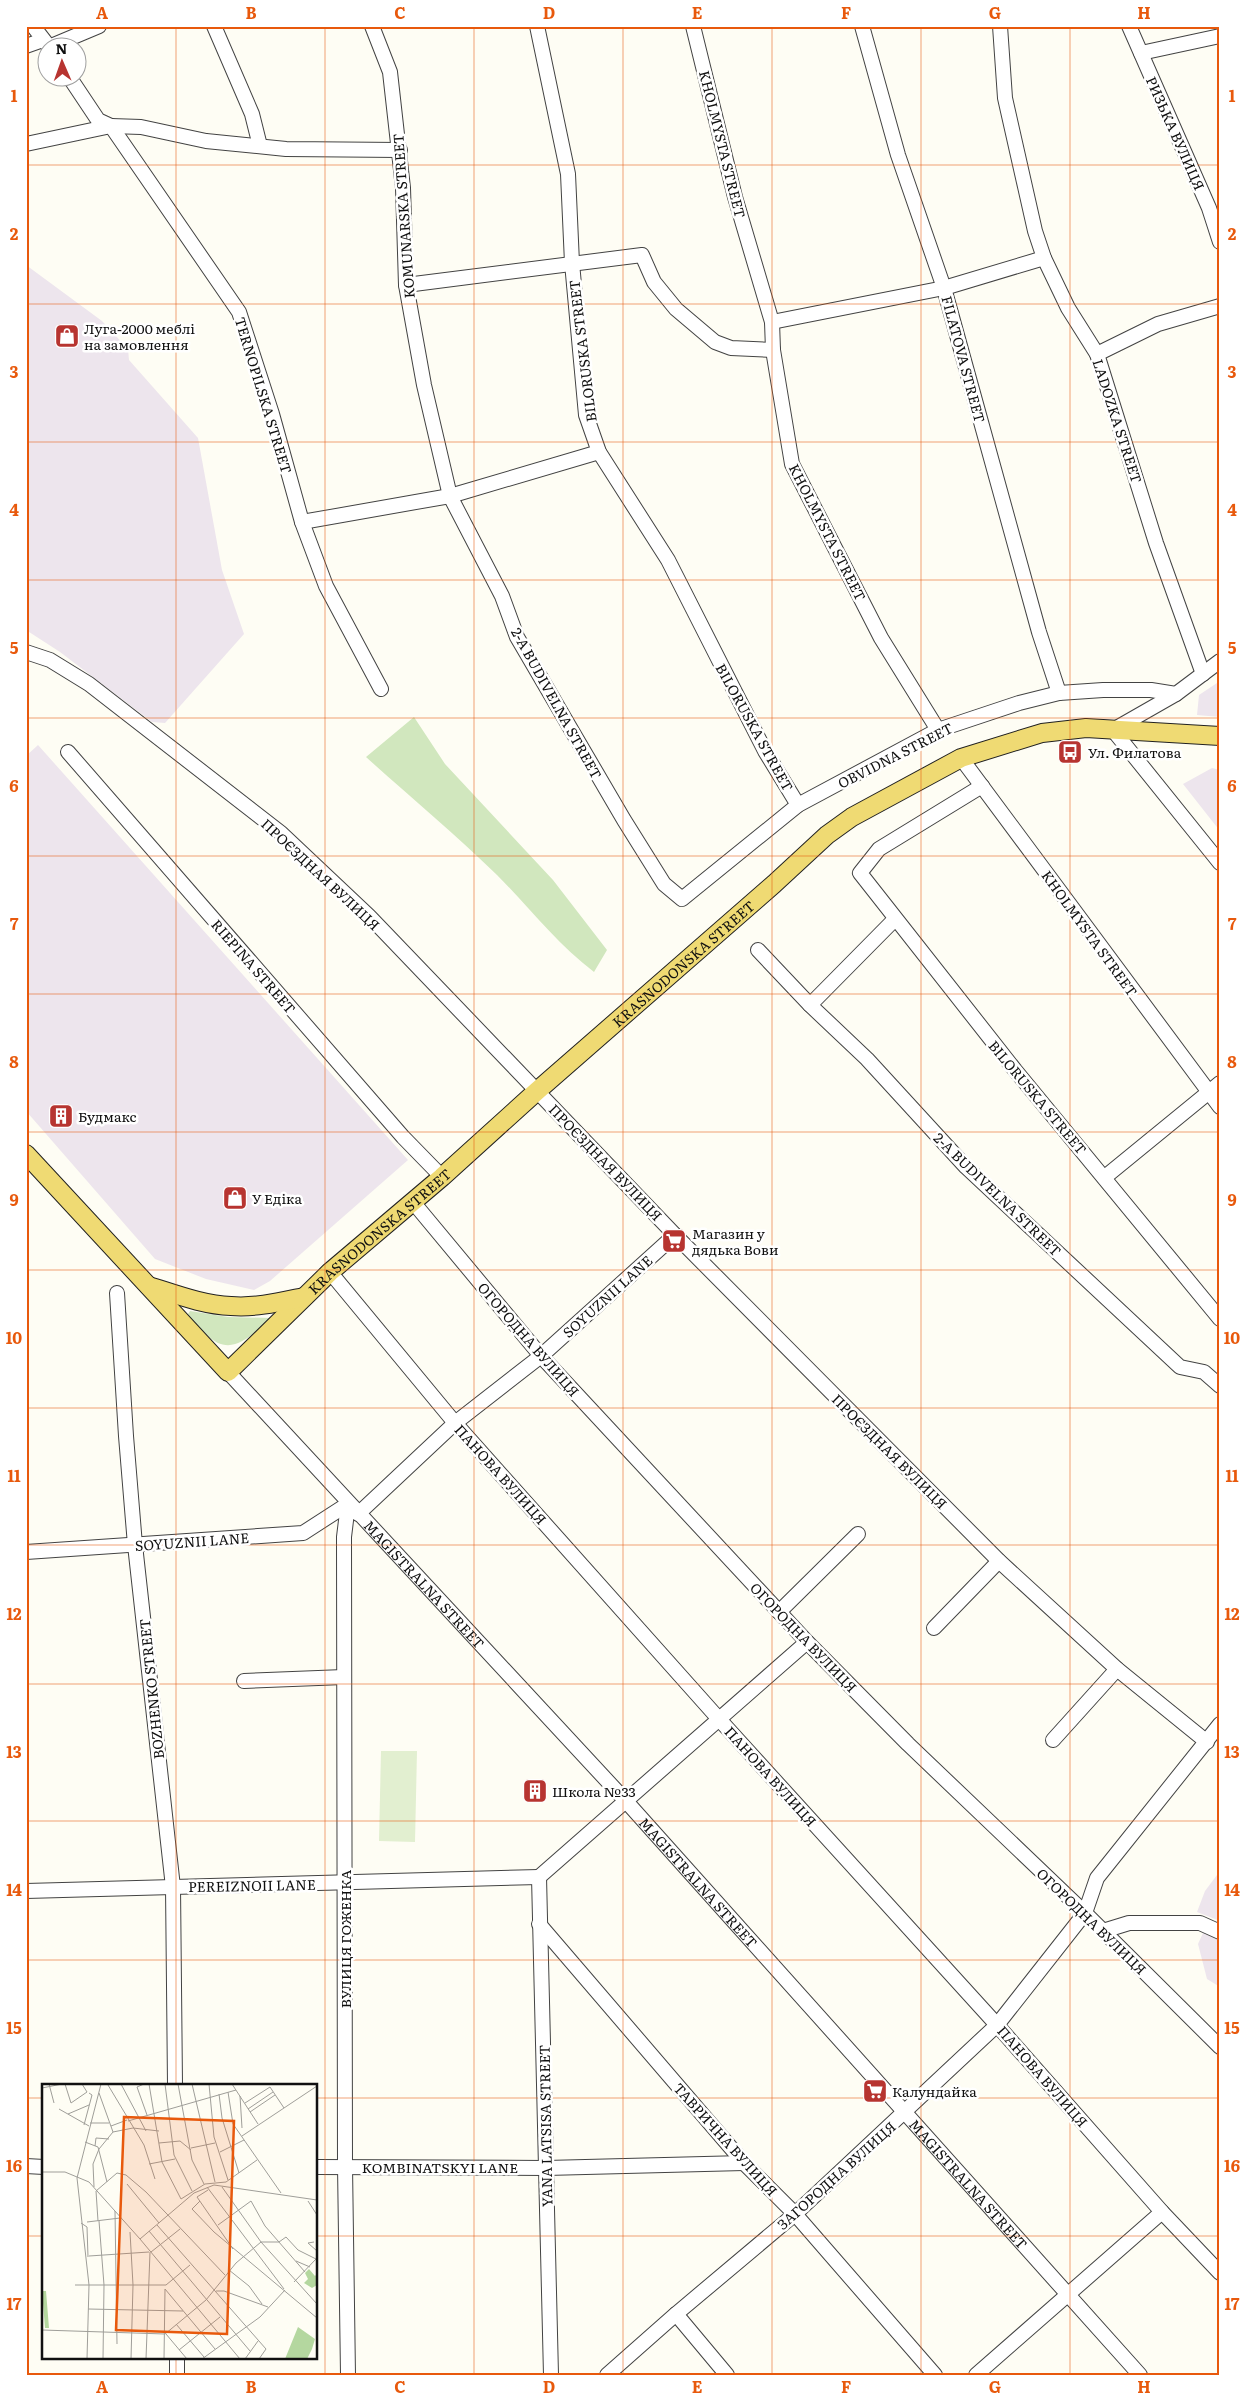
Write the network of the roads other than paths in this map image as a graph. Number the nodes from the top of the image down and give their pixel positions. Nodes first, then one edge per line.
1 (33, 26) edge
2 (99, 26) edge
3 (214, 26) edge
4 (372, 26) edge
5 (536, 26) edge
6 (693, 26) edge
7 (862, 26) edge
8 (1000, 26) edge
9 (1129, 26) edge
10 (1220, 36) edge
11 (42, 38) edge
12 (67, 38) edge
13 (1141, 53) junction
14 (77, 88) edge
15 (111, 126) junction
16 (26, 144) edge
17 (260, 146) junction
18 (400, 150) junction
19 (1220, 242) edge
20 (1044, 258) junction
21 (572, 263) junction
22 (406, 285) junction
23 (944, 288) junction
24 (1220, 306) edge
25 (772, 322) junction
26 (773, 350) junction
27 (1097, 354) junction
28 (599, 452) junction
29 (450, 496) junction
30 (302, 522) junction
31 (26, 652) edge
32 (1220, 661) edge
33 (1203, 674) junction
34 (381, 689) dead end
35 (1059, 693) junction
36 (1176, 694) junction
37 (938, 730) junction
38 (1113, 730) junction
39 (1220, 736) edge
40 (68, 752) dead end
41 (961, 758) junction
42 (982, 786) junction
43 (798, 804) junction
44 (1220, 863) edge
45 (682, 900) joint
46 (895, 919) junction
47 (758, 950) dead end
48 (810, 1005) junction
49 (1220, 1083) edge
50 (537, 1091) junction
51 (1208, 1092) junction
52 (1220, 1107) edge
53 (26, 1154) edge
54 (442, 1177) junction
55 (1105, 1177) junction
56 (413, 1202) junction
57 (675, 1235) junction
58 (330, 1272) junction
59 (148, 1286) junction
60 (117, 1293) dead end
61 (304, 1298) junction
62 (1220, 1318) edge
63 (541, 1356) junction
64 (228, 1372) junction
65 (1220, 1386) edge
66 (455, 1423) junction
67 (353, 1509) junction
68 (858, 1534) dead end
69 (136, 1545) junction
70 (26, 1552) edge
71 (999, 1561) junction
72 (779, 1612) junction
73 (934, 1628) dead end
74 (807, 1642) junction
75 (1117, 1669) junction
76 (344, 1677) junction
77 (244, 1681) dead end
78 (718, 1718) junction
79 (1220, 1724) edge
80 (1053, 1740) dead end
81 (1207, 1742) junction
82 (625, 1800) junction
83 (539, 1877) junction
84 (344, 1884) junction
85 (173, 1887) junction
86 (26, 1891) edge
87 (1085, 1912) junction
88 (539, 1924) junction
89 (1103, 1930) junction
90 (1220, 1932) edge
91 (997, 2025) junction
92 (1220, 2048) edge
93 (175, 2084) edge
94 (905, 2113) junction
95 (744, 2163) junction
96 (26, 2166) edge
97 (345, 2166) junction
98 (42, 2167) edge
99 (318, 2167) edge
100 (546, 2168) junction
101 (1162, 2212) junction
102 (795, 2214) junction
103 (1220, 2273) edge
104 (1068, 2296) junction
105 (676, 2314) junction
106 (177, 2358) edge
107 (177, 2375) edge
108 (348, 2375) edge
109 (550, 2375) edge
110 (607, 2375) edge
111 (727, 2375) edge
112 (934, 2375) edge
113 (976, 2375) edge
114 (1140, 2375) edge

1 - 11 street
2 - 12 street
3 - 17 street
4 - 18 street, KOMUNARSKA STREET
5 - 21 street, BILORUSKA STREET
6 - 25 street, KHOLMYSTA STREET
7 - 23 street, FILATOVA STREET
8 - 20 street, LADOZKA STREET
9 - 13 street, РИЗЬКА ВУЛИЦЯ
10 - 13 street
13 - 19 street, РИЗЬКА ВУЛИЦЯ
14 - 15 street, TERNOPILSKA STREET
15 - 16 street
15 - 17 street
15 - 30 street, TERNOPILSKA STREET
17 - 18 street
18 - 22 street, KOMUNARSKA STREET
20 - 23 street
20 - 27 street, LADOZKA STREET
21 - 22 street
21 - 26 street
21 - 28 street, BILORUSKA STREET
22 - 29 street, KOMUNARSKA STREET
23 - 25 street
23 - 35 street, FILATOVA STREET
24 - 27 street
25 - 26 street, KHOLMYSTA STREET
26 - 37 street, KHOLMYSTA STREET
27 - 33 street, LADOZKA STREET
28 - 29 street
28 - 43 street, BILORUSKA STREET
29 - 30 street
29 - 45 street, 2-A BUDIVELNA STREET
30 - 34 street, TERNOPILSKA STREET
31 - 50 street, ПРОЄЗДНАЯ ВУЛИЦЯ
32 - 33 street
33 - 36 street
35 - 36 street, OBVIDNA STREET
35 - 37 street, OBVIDNA STREET
36 - 38 street
37 - 43 street, OBVIDNA STREET
38 - 39 main road, KRASNODONSKA STREET
38 - 41 main road, KRASNODONSKA STREET
38 - 44 street
40 - 54 street, RIEPINA STREET
41 - 42 street, KHOLMYSTA STREET
41 - 50 main road, KRASNODONSKA STREET
42 - 46 street, BILORUSKA STREET
42 - 51 street, KHOLMYSTA STREET
43 - 45 street, OBVIDNA STREET
46 - 48 street
46 - 55 street, BILORUSKA STREET
47 - 48 street, 2-A BUDIVELNA STREET
48 - 65 street, 2-A BUDIVELNA STREET
49 - 51 street
50 - 54 main road, KRASNODONSKA STREET
50 - 57 street, ПРОЄЗДНАЯ ВУЛИЦЯ
51 - 52 street, KHOLMYSTA STREET
51 - 55 street
53 - 59 main road, MAGISTRALNA STREET
54 - 56 main road, KRASNODONSKA STREET
55 - 62 street, BILORUSKA STREET
56 - 58 main road, KRASNODONSKA STREET
56 - 63 street, ОГОРОДНА ВУЛИЦЯ
57 - 63 street, SOYUZNII LANE
57 - 71 street, ПРОЄЗДНАЯ ВУЛИЦЯ
58 - 61 main road, KRASNODONSKA STREET
58 - 66 street, ПАНОВА ВУЛИЦЯ
59 - 61 main road
59 - 64 main road, MAGISTRALNA STREET
60 - 69 street, BOZHENKO STREET
61 - 64 main road, KRASNODONSKA STREET
63 - 66 street, SOYUZNII LANE
63 - 72 street, ОГОРОДНА ВУЛИЦЯ
64 - 67 street, MAGISTRALNA STREET
66 - 67 street, SOYUZNII LANE
66 - 78 street, ПАНОВА ВУЛИЦЯ
67 - 69 street, SOYUZNII LANE
67 - 76 street, ВУЛИЦЯ ГОЖЕНКА
67 - 82 street, MAGISTRALNA STREET
68 - 72 street
69 - 70 street, SOYUZNII LANE
69 - 85 street, BOZHENKO STREET
71 - 73 street
71 - 75 street, ПРОЄЗДНАЯ ВУЛИЦЯ
72 - 74 street, ОГОРОДНА ВУЛИЦЯ
74 - 78 street
74 - 87 street, ОГОРОДНА ВУЛИЦЯ
75 - 80 street
75 - 81 street, ПРОЄЗДНАЯ ВУЛИЦЯ
76 - 77 street
76 - 84 street, ВУЛИЦЯ ГОЖЕНКА
78 - 82 street
78 - 91 street, ПАНОВА ВУЛИЦЯ
79 - 81 street, ЗАГОРОДНА ВУЛИЦЯ
81 - 87 street, ЗАГОРОДНА ВУЛИЦЯ
82 - 83 street
82 - 94 street, MAGISTRALNA STREET
83 - 84 street, PEREIZNOII LANE
83 - 88 street, YANA LATSISA STREET
84 - 85 street, PEREIZNOII LANE
84 - 97 street, ВУЛИЦЯ ГОЖЕНКА
85 - 86 street, PEREIZNOII LANE
85 - 93 street, BOZHENKO STREET
87 - 89 street, ОГОРОДНА ВУЛИЦЯ
87 - 91 street, ЗАГОРОДНА ВУЛИЦЯ
88 - 95 street, ТАВРИЧНА ВУЛИЦЯ
88 - 100 street, YANA LATSISA STREET
89 - 90 street
89 - 92 street, ОГОРОДНА ВУЛИЦЯ
91 - 94 street, ЗАГОРОДНА ВУЛИЦЯ
91 - 101 street, ПАНОВА ВУЛИЦЯ
94 - 102 street, ЗАГОРОДНА ВУЛИЦЯ
94 - 104 street, MAGISTRALNA STREET
95 - 100 street, KOMBINATSKYI LANE
95 - 102 street, ТАВРИЧНА ВУЛИЦЯ
96 - 98 street
97 - 99 street, KOMBINATSKYI LANE
97 - 100 street, KOMBINATSKYI LANE
97 - 108 street, ВУЛИЦЯ ГОЖЕНКА
100 - 109 street, YANA LATSISA STREET
101 - 103 street, ПАНОВА ВУЛИЦЯ
101 - 104 street
102 - 105 street, ЗАГОРОДНА ВУЛИЦЯ
102 - 112 street, ТАВРИЧНА ВУЛИЦЯ
104 - 113 street
104 - 114 street, MAGISTRALNA STREET
105 - 110 street, ЗАГОРОДНА ВУЛИЦЯ
105 - 111 street
106 - 107 street

